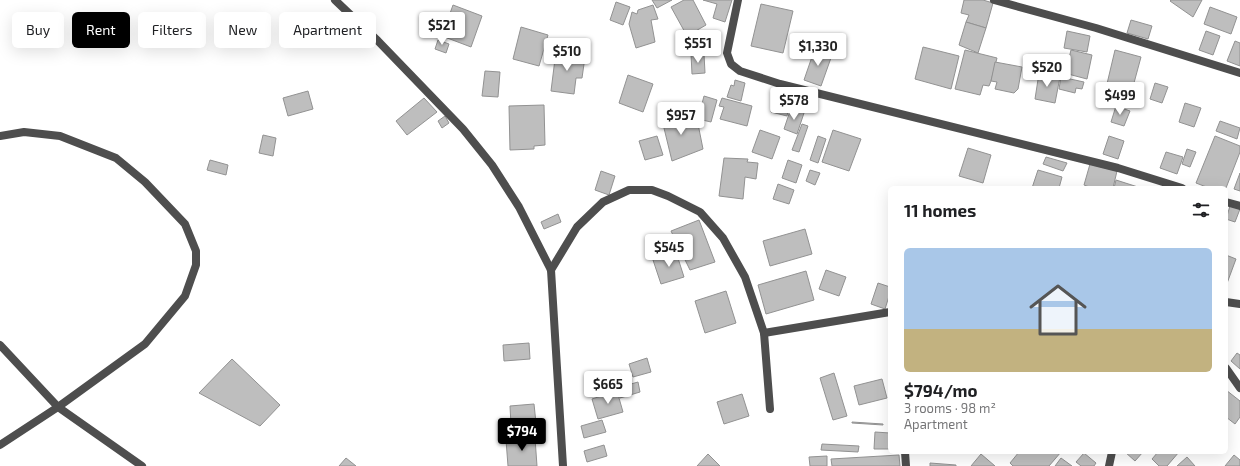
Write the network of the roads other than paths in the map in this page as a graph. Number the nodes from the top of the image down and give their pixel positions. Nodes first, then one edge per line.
1 (335, 0) edge
2 (738, 0) edge
3 (994, 0) edge
4 (1240, 73) edge
5 (0, 136) edge
6 (1176, 186) edge
7 (1228, 203) edge
8 (1240, 206) edge
9 (551, 270) junction
10 (1228, 302) edge
11 (1240, 304) edge
12 (888, 312) edge
13 (764, 333) junction
14 (0, 345) edge
15 (1228, 371) edge
16 (1240, 388) edge
17 (58, 407) junction
18 (770, 409) dead end
19 (0, 445) edge
20 (905, 454) edge
21 (1112, 454) edge
22 (142, 466) edge
23 (563, 466) edge
24 (906, 466) edge
25 (1109, 466) edge

1 - 9 street
2 - 6 street
3 - 4 street
5 - 17 street
7 - 8 street
9 - 13 street
9 - 23 street
10 - 11 street
12 - 13 street
13 - 18 street
14 - 17 street
15 - 16 street
17 - 19 street
17 - 22 street
20 - 24 street
21 - 25 street

